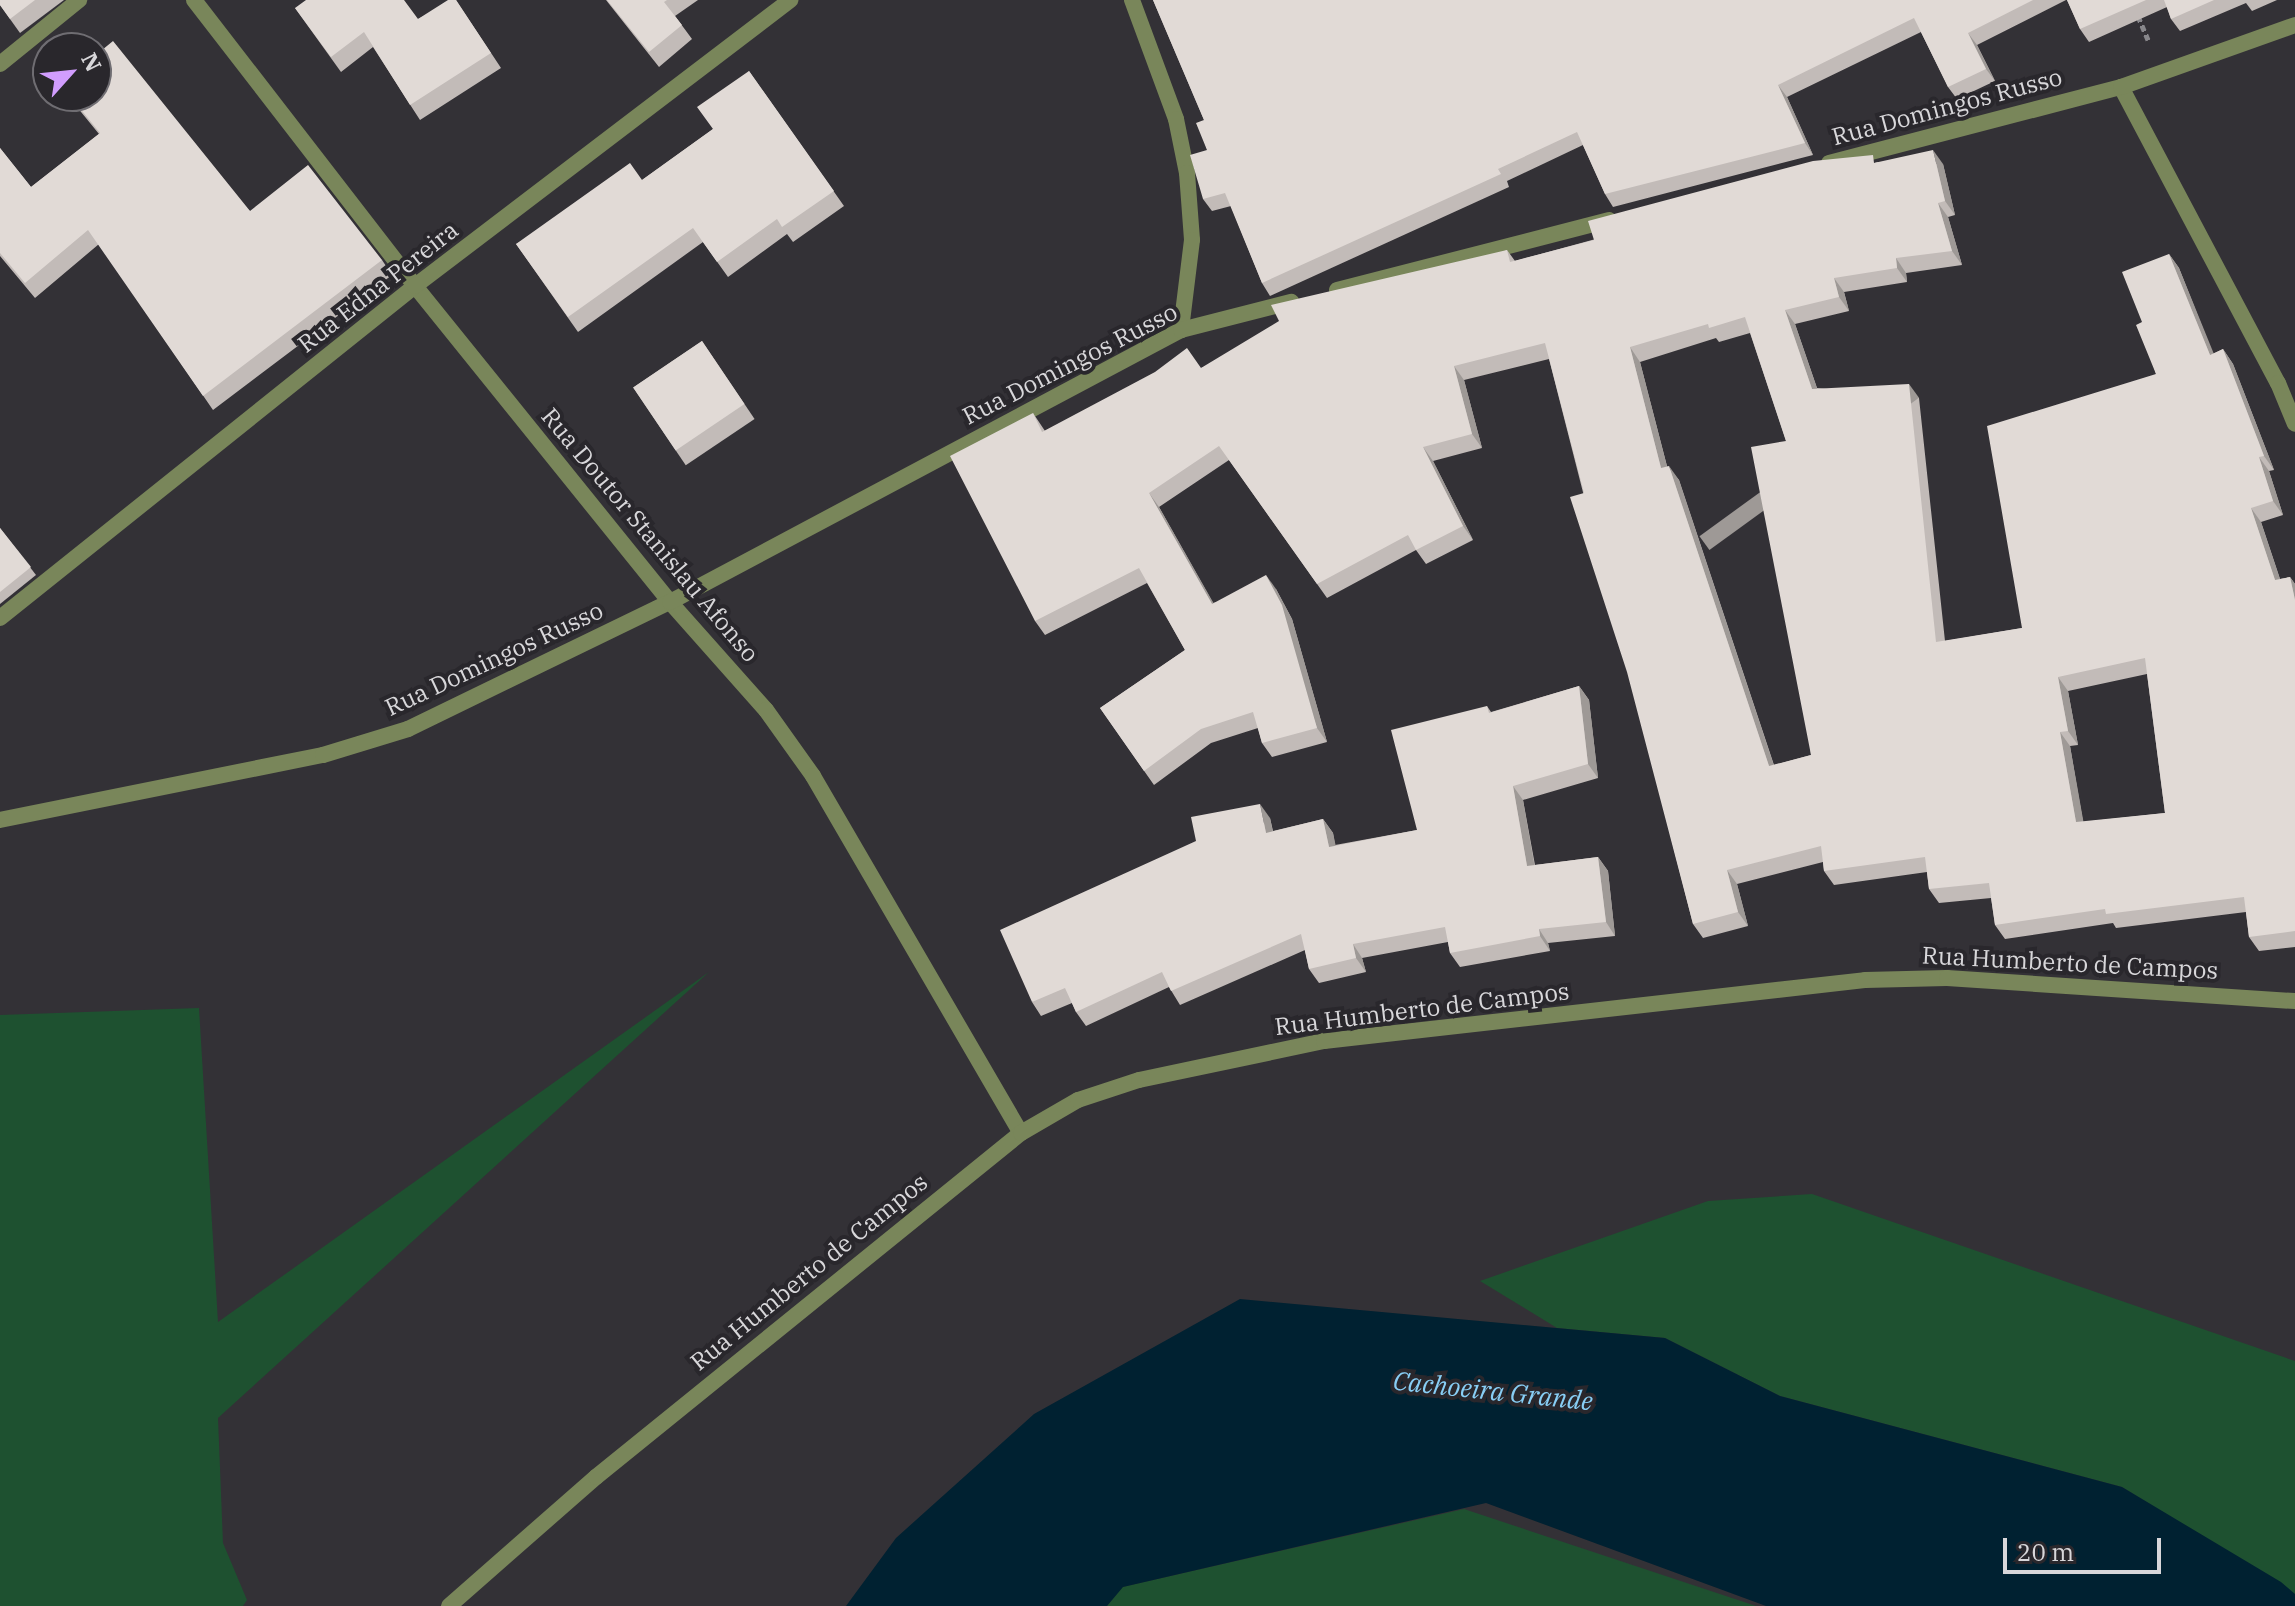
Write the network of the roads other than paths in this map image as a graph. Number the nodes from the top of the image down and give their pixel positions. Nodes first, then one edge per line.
1 (79, 0) edge
2 (194, 0) edge
3 (791, 0) edge
4 (1132, 0) edge
5 (2295, 25) edge
6 (0, 64) edge
7 (2121, 87) junction
8 (1813, 167) edge
9 (1628, 215) edge
10 (415, 286) junction
11 (1181, 330) junction
12 (2295, 424) edge
13 (670, 602) junction
14 (0, 618) edge
15 (0, 820) edge
16 (2295, 1001) edge
17 (1021, 1133) junction
18 (449, 1606) edge

1 - 6 street
2 - 10 street, Rua Doutor Stanislau Afonso
3 - 10 street, Rua Edna Pereira
4 - 11 street
5 - 7 street, Rua Domingos Russo
7 - 8 street, Rua Domingos Russo
7 - 12 street
9 - 11 street, Rua Domingos Russo
10 - 13 street, Rua Doutor Stanislau Afonso
10 - 14 street, Rua Edna Pereira
11 - 13 street, Rua Domingos Russo
13 - 15 street, Rua Domingos Russo
13 - 17 street, Rua Doutor Stanislau Afonso
16 - 17 street, Rua Humberto de Campos
17 - 18 street, Rua Humberto de Campos

